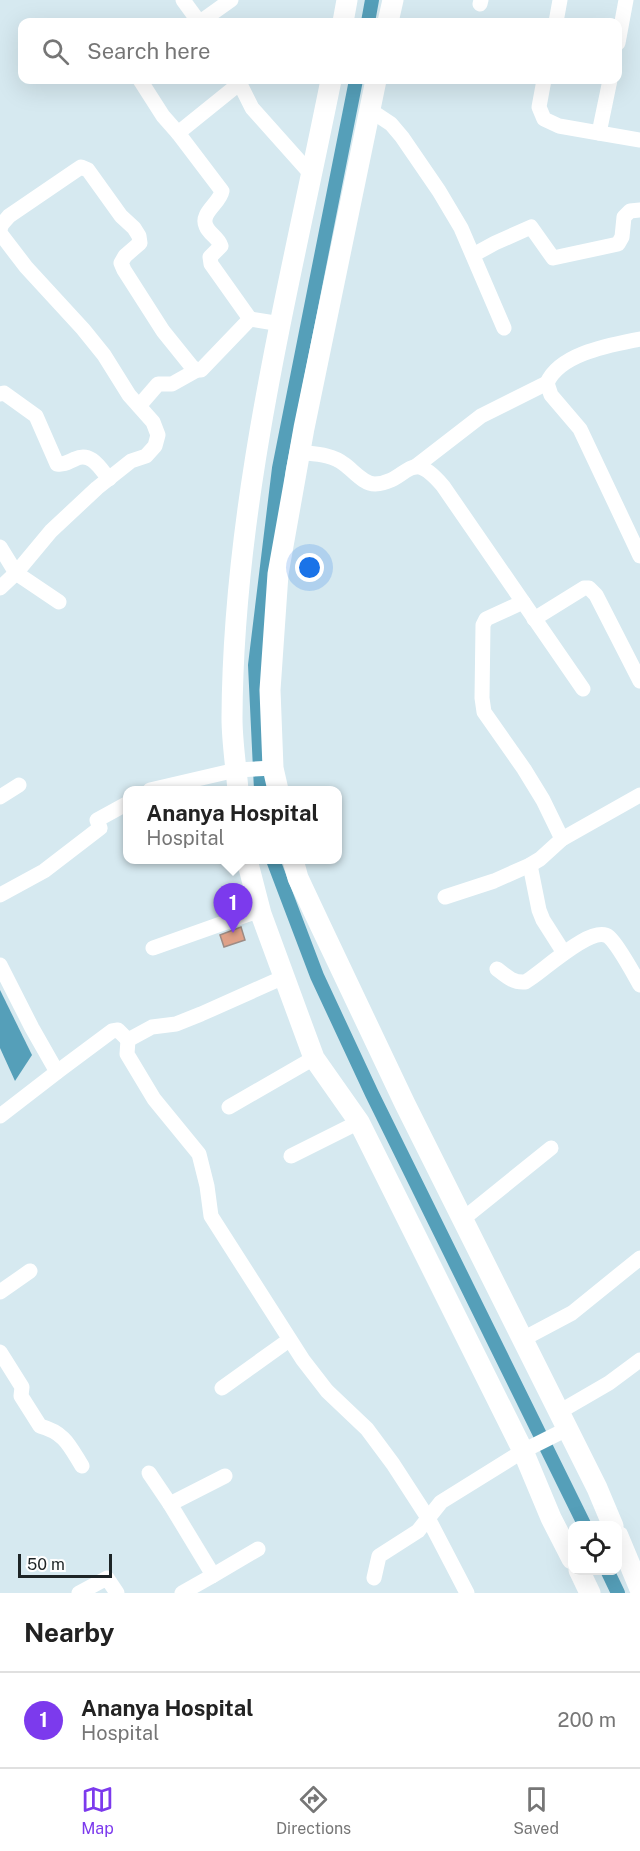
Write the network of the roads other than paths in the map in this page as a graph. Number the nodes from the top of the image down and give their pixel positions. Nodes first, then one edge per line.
1 (183, 0) edge
2 (231, 0) edge
3 (347, 0) edge
4 (393, 0) edge
5 (560, 0) edge
6 (627, 0) edge
7 (196, 18) edge
8 (205, 18) edge
9 (344, 18) edge
10 (389, 18) edge
11 (557, 18) edge
12 (622, 24) edge
13 (143, 84) edge
14 (235, 84) edge
15 (240, 84) edge
16 (330, 84) edge
17 (375, 84) edge
18 (543, 84) edge
19 (609, 84) edge
20 (370, 110) junction
21 (177, 133) junction
22 (599, 133) junction
23 (640, 140) edge
24 (310, 173) junction
25 (640, 210) edge
26 (0, 231) edge
27 (473, 255) junction
28 (250, 319) junction
29 (281, 324) junction
30 (504, 328) dead end
31 (640, 339) edge
32 (197, 370) junction
33 (547, 383) junction
34 (0, 394) edge
35 (139, 406) junction
36 (299, 452) junction
37 (415, 467) junction
38 (108, 479) junction
39 (0, 547) edge
40 (640, 556) edge
41 (16, 573) junction
42 (0, 588) edge
43 (59, 602) dead end
44 (523, 602) junction
45 (534, 618) junction
46 (639, 673) edge
47 (583, 689) dead end
48 (270, 768) junction
49 (240, 776) edge
50 (19, 785) dead end
51 (176, 786) edge
52 (277, 786) edge
53 (640, 795) edge
54 (0, 797) edge
55 (123, 806) edge
56 (562, 839) junction
57 (248, 864) edge
58 (294, 864) edge
59 (530, 865) junction
60 (0, 895) edge
61 (445, 897) dead end
62 (260, 910) junction
63 (153, 948) dead end
64 (564, 953) junction
65 (0, 964) edge
66 (497, 969) dead end
67 (284, 977) junction
68 (640, 985) edge
69 (128, 1040) junction
70 (314, 1058) junction
71 (57, 1072) junction
72 (229, 1107) dead end
73 (1, 1112) edge
74 (359, 1122) junction
75 (551, 1148) dead end
76 (291, 1156) dead end
77 (463, 1219) junction
78 (640, 1258) edge
79 (30, 1271) dead end
80 (0, 1292) edge
81 (289, 1340) junction
82 (523, 1340) junction
83 (0, 1352) edge
84 (640, 1360) edge
85 (222, 1388) dead end
86 (560, 1426) junction
87 (529, 1449) junction
88 (82, 1466) dead end
89 (149, 1473) dead end
90 (225, 1476) dead end
91 (170, 1504) junction
92 (428, 1518) junction
93 (611, 1521) edge
94 (622, 1546) edge
95 (258, 1549) dead end
96 (568, 1550) edge
97 (581, 1575) edge
98 (212, 1576) junction
99 (374, 1578) dead end
100 (640, 1589) edge
101 (79, 1593) edge
102 (117, 1593) edge
103 (182, 1593) edge
104 (467, 1593) edge
105 (590, 1593) edge

1 - 7 street
2 - 8 street
3 - 9 street
4 - 10 street
5 - 11 street
6 - 12 street
13 - 21 street
14 - 21 street
15 - 24 street
16 - 24 street
17 - 20 street
18 - 22 street
19 - 22 street
20 - 27 street
20 - 36 street
21 - 28 street
22 - 23 street
24 - 29 street
25 - 27 street
26 - 32 street
26 - 35 street
27 - 30 street
28 - 29 street
28 - 32 street
29 - 49 street
31 - 33 street
32 - 35 street
33 - 37 street
33 - 40 street
34 - 38 street
35 - 38 street
36 - 37 street
36 - 48 street
37 - 44 street
38 - 41 street
39 - 41 street
41 - 42 street
41 - 43 street
44 - 45 street
44 - 56 street
45 - 46 street
45 - 47 street
48 - 49 street
48 - 52 street
49 - 51 street
50 - 54 street
53 - 56 street
55 - 60 street
56 - 59 street
57 - 62 street
58 - 77 street
59 - 61 street
59 - 64 street
62 - 63 street
62 - 67 street
64 - 66 street
64 - 68 street
65 - 71 street
67 - 69 street
67 - 70 street
69 - 71 street
69 - 81 street
70 - 72 street
70 - 74 street
71 - 73 street
74 - 76 street
74 - 87 street
75 - 77 street
77 - 82 street
78 - 82 street
79 - 80 street
81 - 85 street
81 - 92 street
82 - 86 street
83 - 88 street
84 - 86 street
86 - 87 street
86 - 93 street
87 - 92 street
87 - 96 street
89 - 91 street
90 - 91 street
91 - 98 street
92 - 99 street
92 - 104 street
94 - 100 street
95 - 98 street
97 - 105 street
98 - 103 street
101 - 102 street

